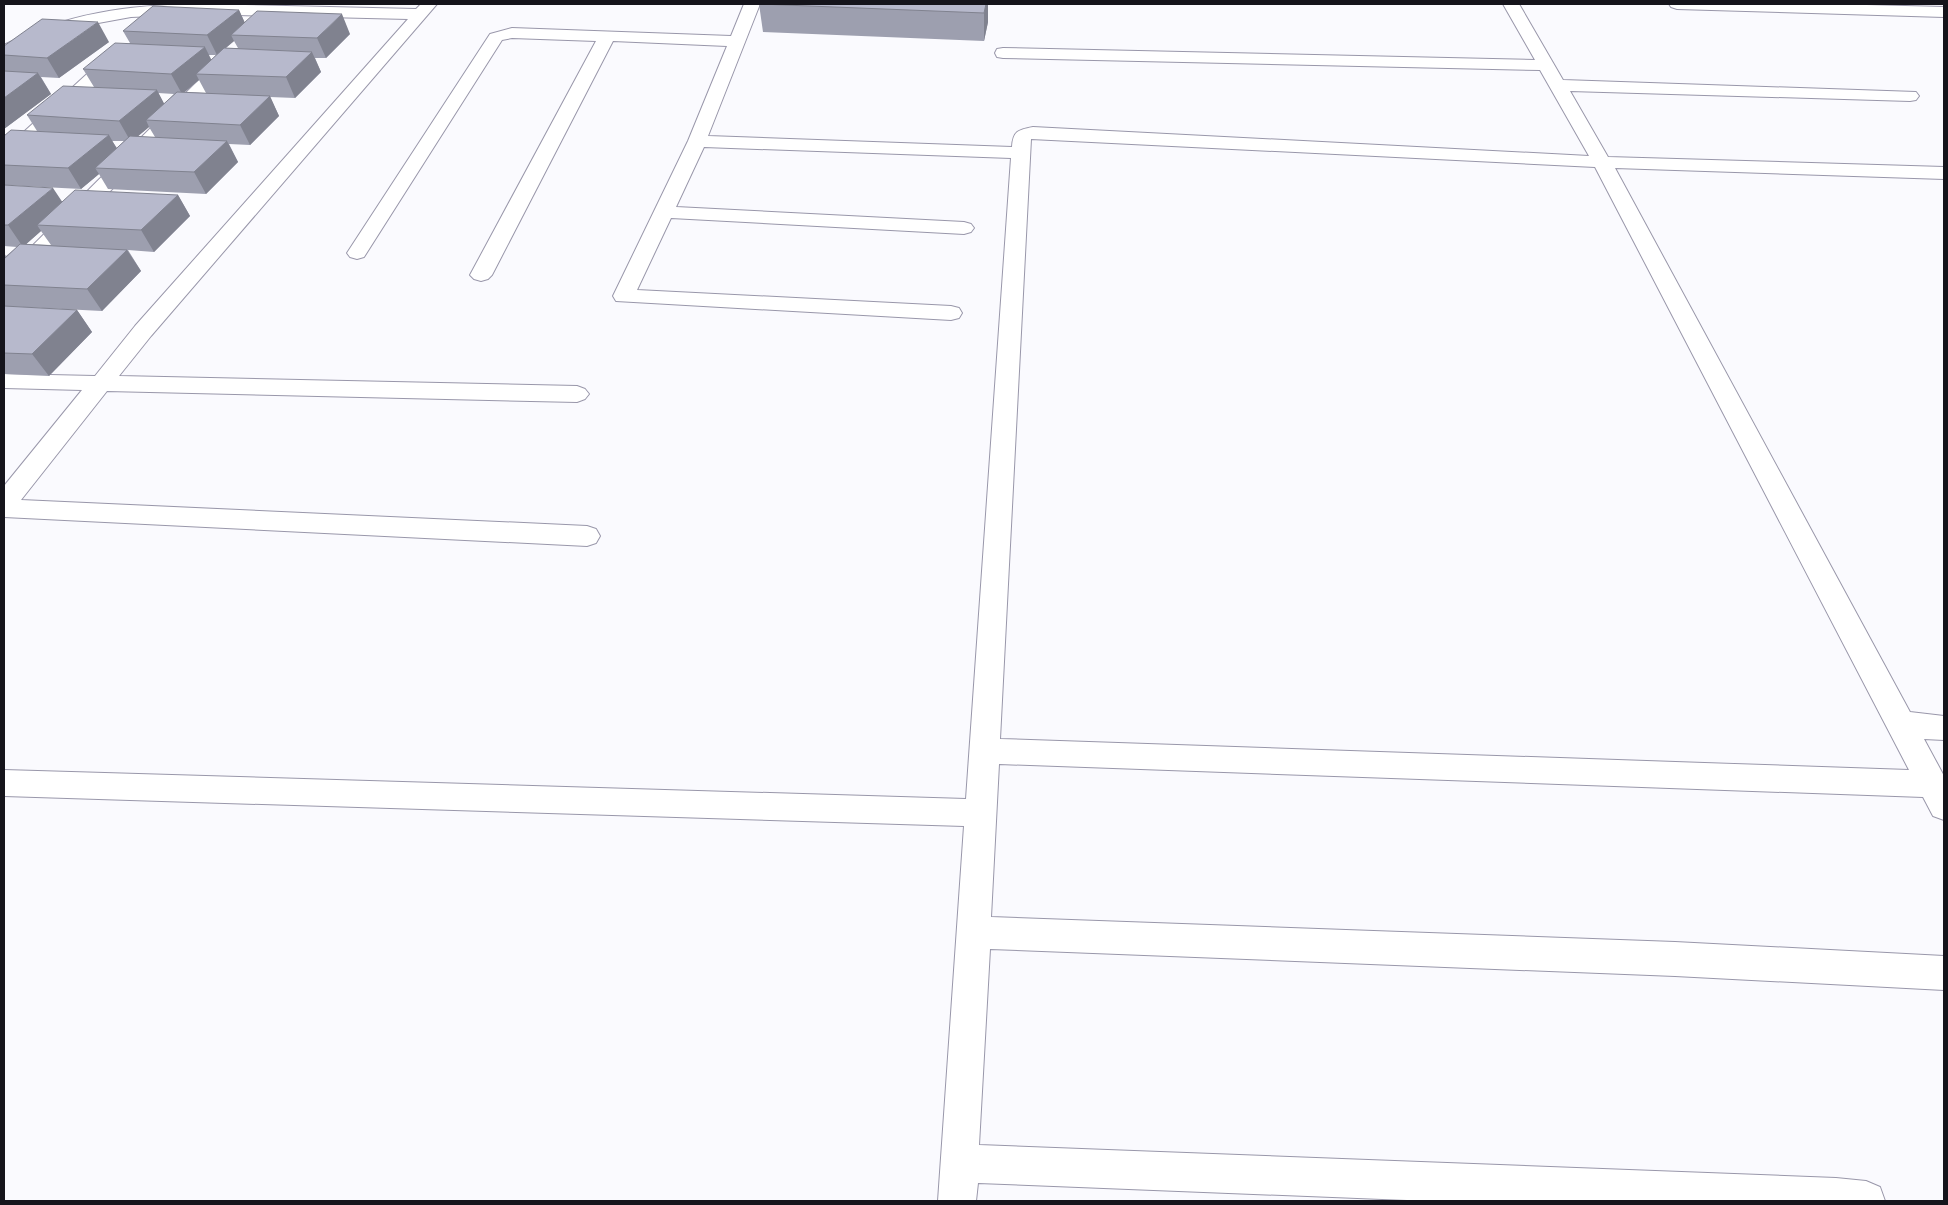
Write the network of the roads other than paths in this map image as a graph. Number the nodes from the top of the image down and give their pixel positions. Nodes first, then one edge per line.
1 (752, 4) edge
2 (1511, 4) edge
3 (1677, 4) edge
4 (168, 9) junction
5 (425, 9) edge
6 (278, 11) junction
7 (1944, 12) edge
8 (264, 25) edge
9 (146, 29) edge
10 (607, 36) junction
11 (737, 41) junction
12 (132, 42) edge
13 (243, 46) edge
14 (4, 52) edge
15 (1003, 53) dead end
16 (1552, 75) junction
17 (1910, 96) dead end
18 (697, 141) junction
19 (1021, 153) junction
20 (4, 160) edge
21 (1602, 162) junction
22 (1944, 173) edge
23 (664, 212) junction
24 (964, 228) dead end
25 (357, 253) dead end
26 (482, 275) dead end
27 (4, 286) edge
28 (951, 313) dead end
29 (4, 381) edge
30 (100, 384) junction
31 (576, 394) dead end
32 (4, 503) edge
33 (4, 508) edge
34 (587, 536) dead end
35 (1900, 724) junction
36 (1944, 728) edge
37 (985, 751) junction
38 (4, 783) edge
39 (1938, 795) edge
40 (982, 813) junction
41 (974, 932) junction
42 (1944, 973) edge
43 (960, 1163) junction
44 (957, 1201) edge
45 (1866, 1201) edge

1 - 11 street
2 - 16 street
3 - 7 street
4 - 6 street
4 - 9 street
4 - 14 street
5 - 6 street
5 - 30 street
6 - 8 street
10 - 11 street
10 - 25 street
10 - 26 street
11 - 18 street
12 - 20 street
13 - 27 street
15 - 16 street
16 - 17 street
16 - 21 street
18 - 19 street
18 - 23 street
19 - 21 street
19 - 37 street
21 - 22 street
21 - 35 street
23 - 24 street
23 - 28 street
29 - 30 street
30 - 31 street
30 - 32 street
33 - 34 street
35 - 36 street
35 - 39 street
37 - 39 street
37 - 40 street
38 - 40 street
40 - 41 street
41 - 42 street
41 - 43 street
43 - 44 street
43 - 45 street

